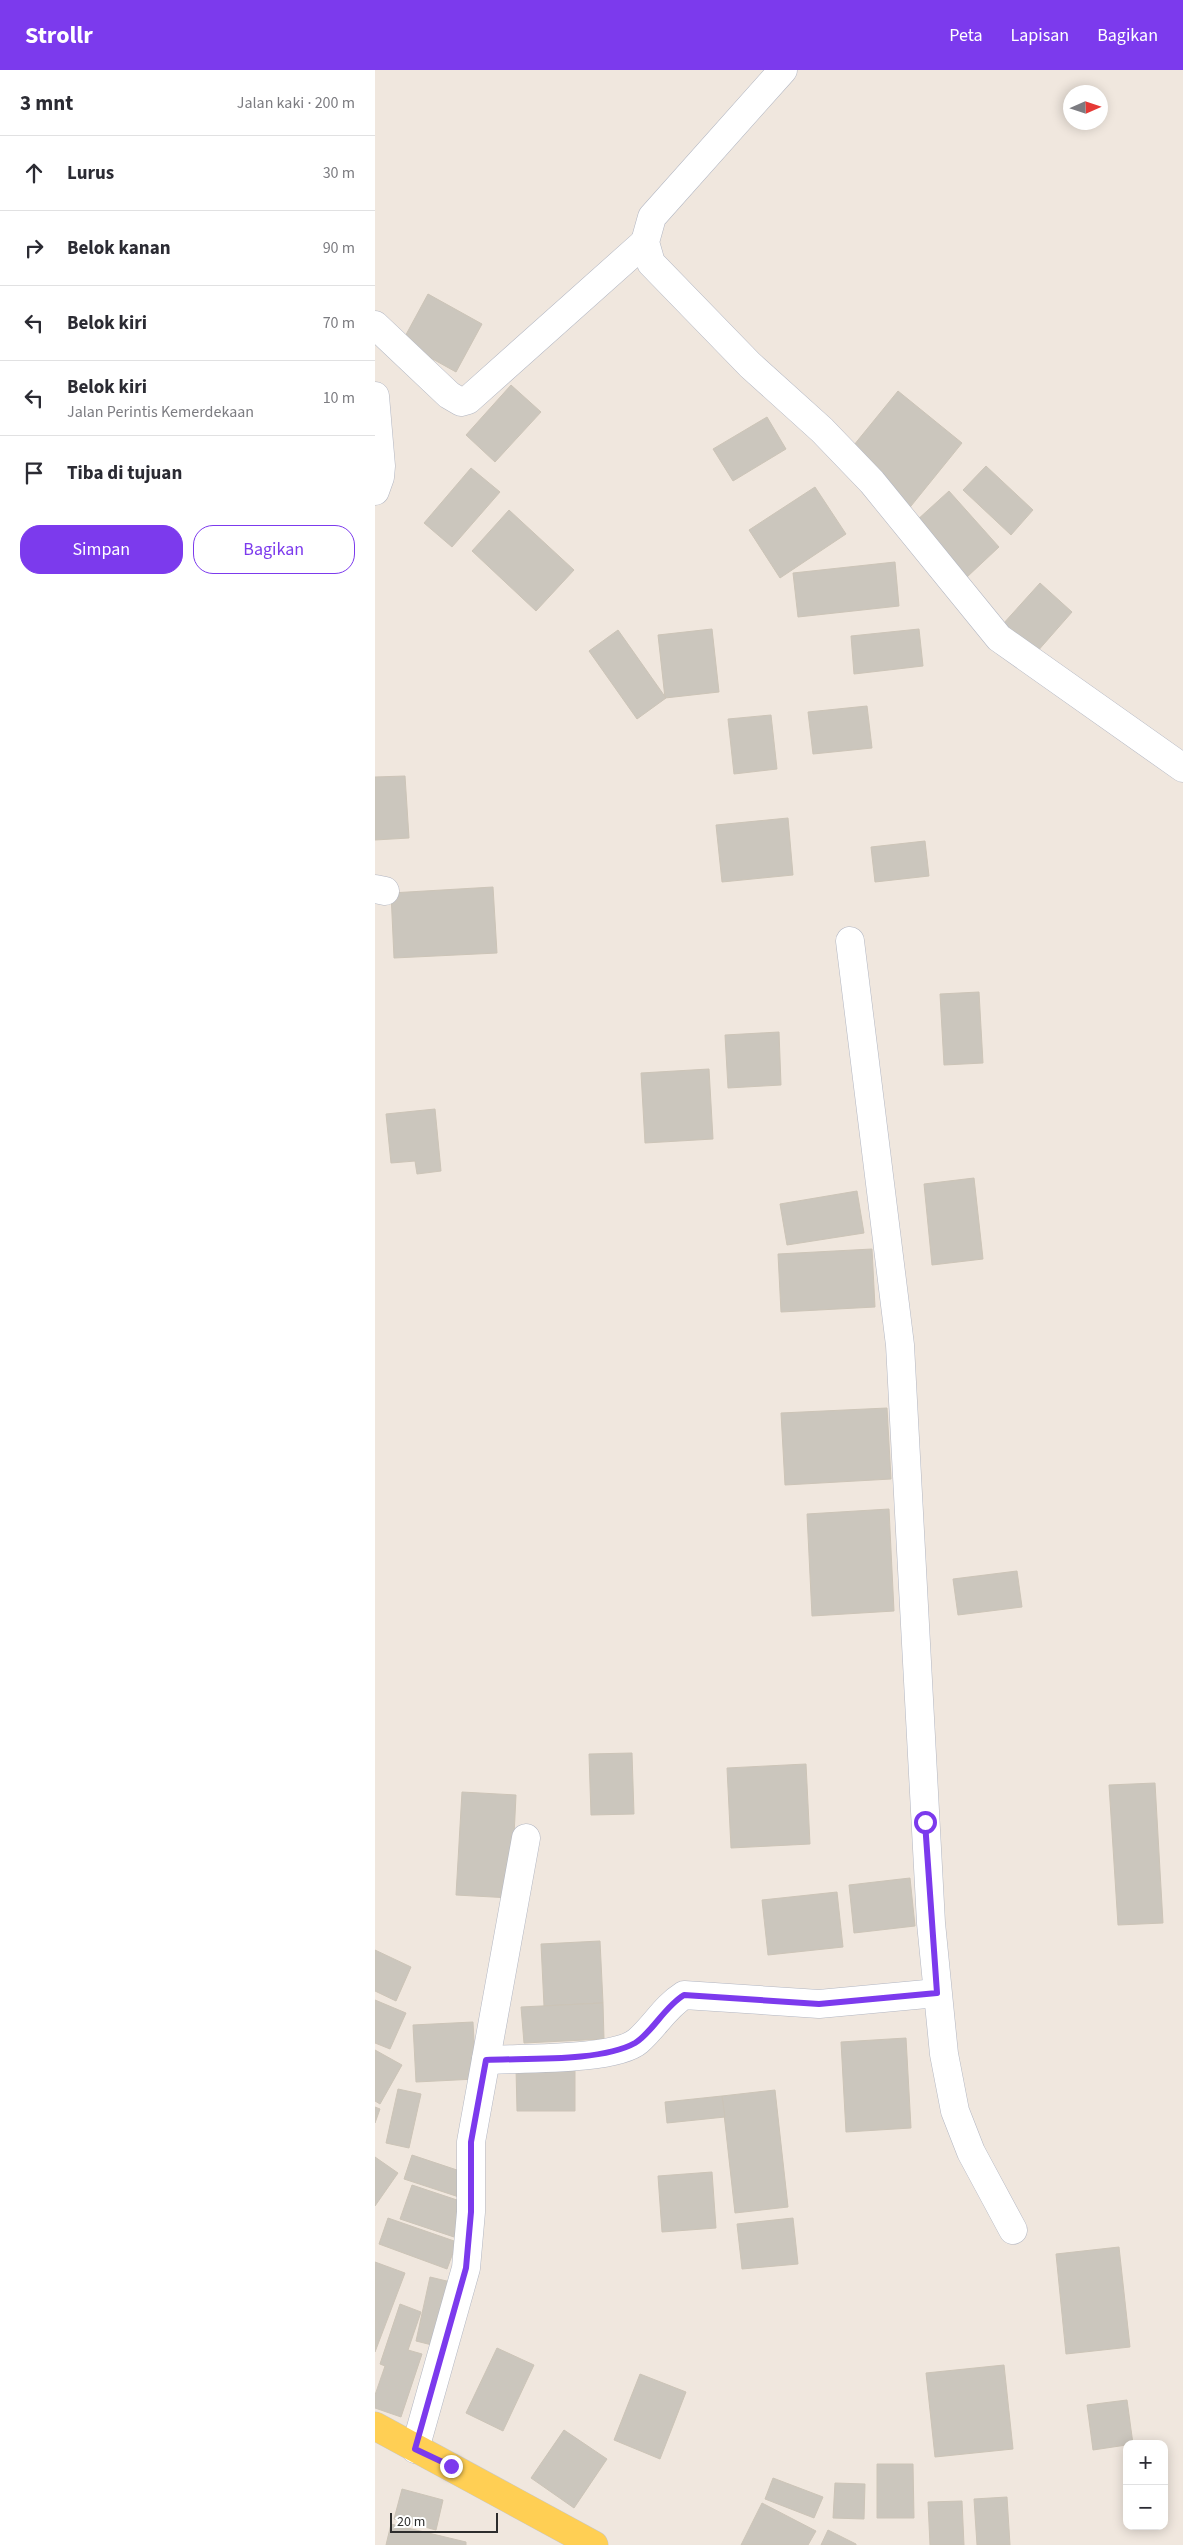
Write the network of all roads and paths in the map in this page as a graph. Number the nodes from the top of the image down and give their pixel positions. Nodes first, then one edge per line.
1 (783, 70) edge
2 (645, 242) junction
3 (375, 325) edge
4 (375, 396) edge
5 (375, 491) edge
6 (1183, 768) edge
7 (849, 941) dead end
8 (526, 1838) dead end
9 (937, 1993) junction
10 (486, 2060) junction
11 (1013, 2230) dead end
12 (375, 2426) edge
13 (415, 2449) junction
14 (594, 2545) edge

1 - 2 street
2 - 3 street
2 - 6 street
4 - 5 street
7 - 9 street
8 - 10 street
9 - 10 street
9 - 11 street
10 - 13 street
12 - 13 main road
13 - 14 main road

